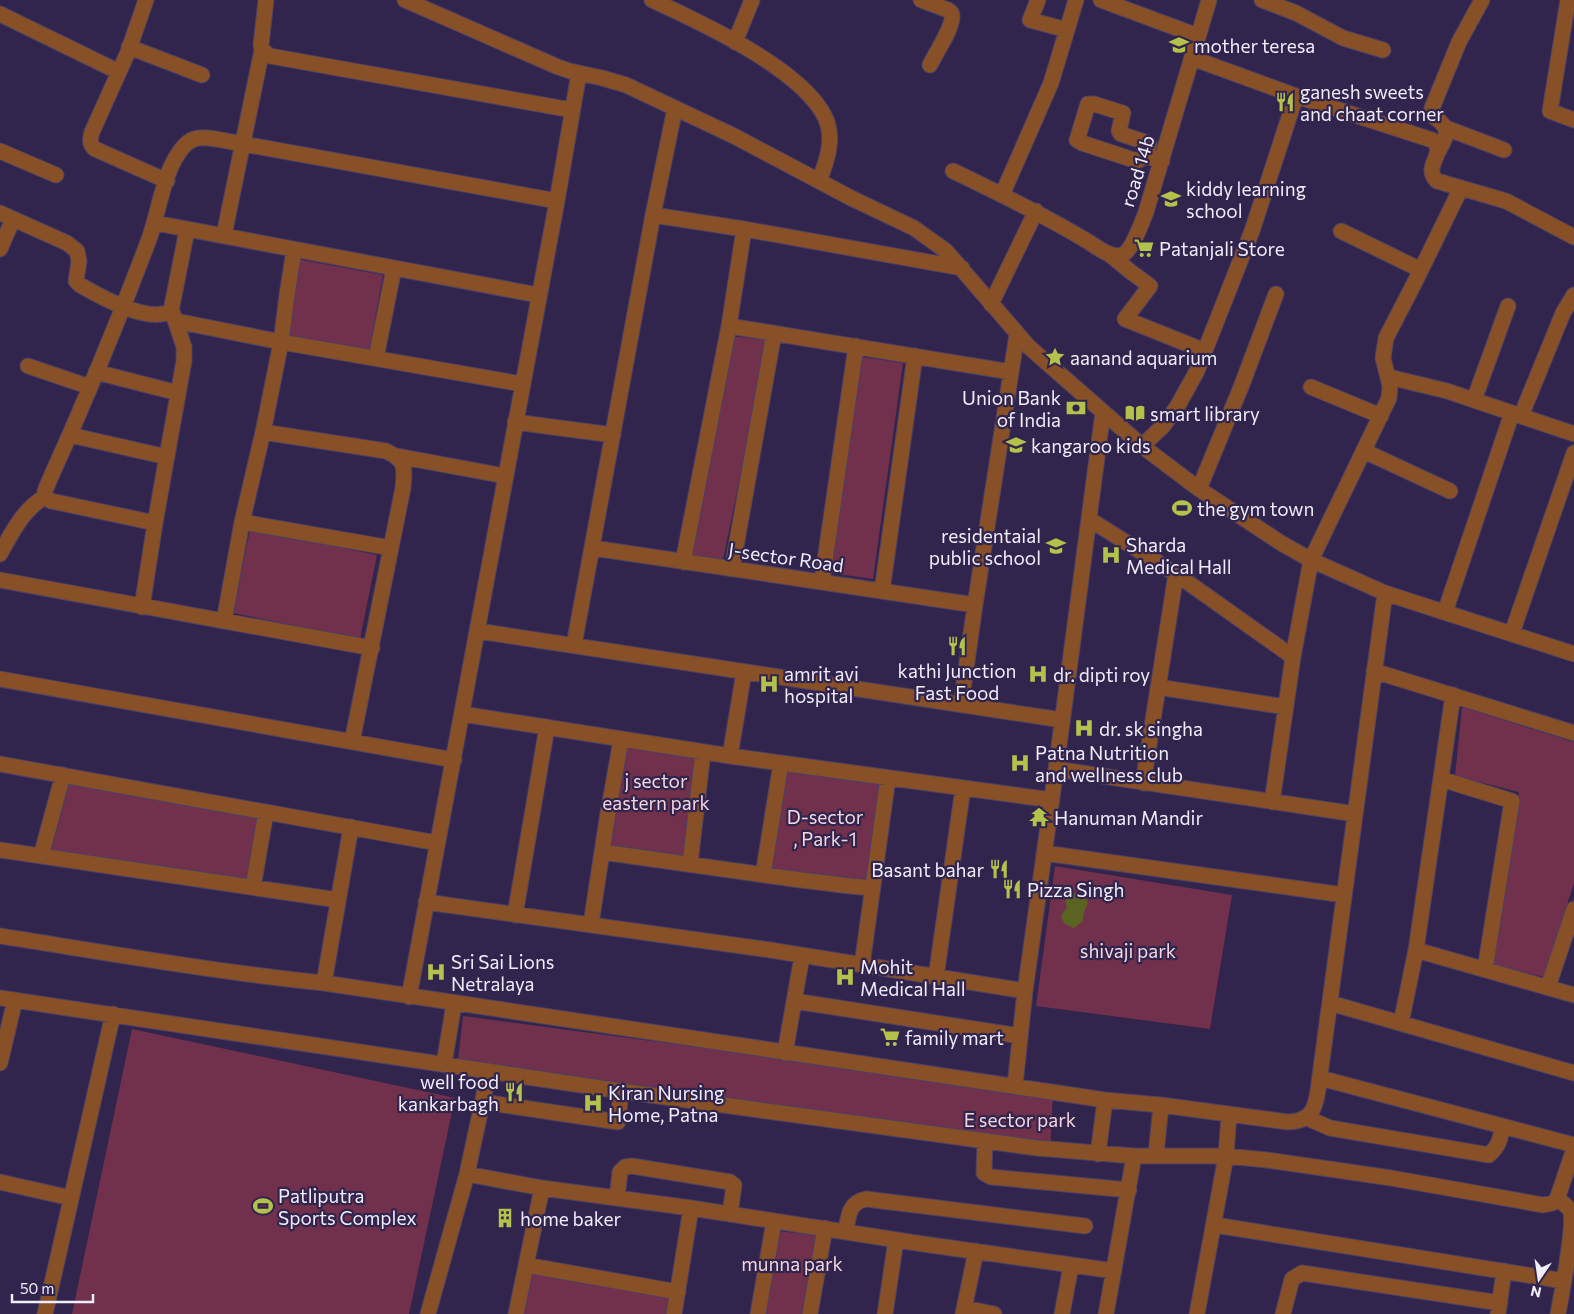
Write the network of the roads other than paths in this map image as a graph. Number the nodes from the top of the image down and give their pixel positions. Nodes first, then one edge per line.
1 (146, 0) edge
2 (266, 0) edge
3 (404, 0) edge
4 (652, 0) edge
5 (752, 0) edge
6 (921, 0) edge
7 (1038, 0) edge
8 (1076, 0) edge
9 (1101, 0) edge
10 (1209, 0) edge
11 (1262, 0) edge
12 (1482, 0) edge
13 (1568, 0) edge
14 (0, 14) edge
15 (1067, 30) junction
16 (1198, 36) junction
17 (735, 42) junction
18 (129, 46) junction
19 (262, 50) junction
20 (1383, 50) dead end
21 (1192, 58) junction
22 (930, 65) dead end
23 (119, 72) junction
24 (579, 73) junction
25 (202, 75) dead end
26 (1296, 96) junction
27 (675, 108) junction
28 (572, 110) junction
29 (1574, 120) edge
30 (1446, 128) junction
31 (242, 144) junction
32 (1504, 150) dead end
33 (0, 151) edge
34 (1438, 152) junction
35 (1146, 156) junction
36 (1162, 160) junction
37 (953, 171) dead end
38 (56, 175) dead end
39 (167, 181) junction
40 (819, 181) junction
41 (1461, 188) junction
42 (1002, 194) junction
43 (557, 201) junction
44 (1036, 211) junction
45 (653, 215) junction
46 (6, 216) edge
47 (155, 223) junction
48 (744, 229) junction
49 (187, 230) junction
50 (1341, 231) dead end
51 (224, 235) junction
52 (1574, 237) edge
53 (0, 248) edge
54 (294, 250) junction
55 (1109, 254) junction
56 (394, 268) junction
57 (962, 268) junction
58 (1421, 270) junction
59 (1276, 294) dead end
60 (538, 295) junction
61 (1574, 295) edge
62 (991, 304) junction
63 (1508, 306) dead end
64 (124, 307) junction
65 (173, 316) junction
66 (729, 326) junction
67 (774, 333) junction
68 (1018, 334) junction
69 (281, 342) junction
70 (856, 346) junction
71 (1205, 351) junction
72 (915, 356) junction
73 (376, 358) junction
74 (28, 366) dead end
75 (96, 372) junction
76 (1011, 372) junction
77 (1389, 377) junction
78 (522, 384) junction
79 (90, 387) junction
80 (1311, 387) dead end
81 (178, 393) junction
82 (1474, 400) junction
83 (1103, 412) junction
84 (1516, 415) junction
85 (1381, 416) junction
86 (515, 422) junction
87 (263, 432) junction
88 (1574, 434) edge
89 (613, 435) junction
90 (70, 436) junction
91 (1142, 446) junction
92 (1364, 451) junction
93 (1574, 453) edge
94 (397, 456) junction
95 (167, 457) junction
96 (506, 476) junction
97 (1199, 489) junction
98 (1450, 491) dead end
99 (45, 498) junction
100 (1089, 519) junction
101 (242, 522) junction
102 (155, 523) junction
103 (391, 548) junction
104 (592, 548) junction
105 (0, 554) edge
106 (1311, 560) junction
107 (683, 562) junction
108 (732, 569) junction
109 (1176, 574) junction
110 (0, 580) edge
111 (822, 581) junction
112 (882, 591) junction
113 (1385, 593) junction
114 (975, 605) junction
115 (142, 607) junction
116 (1445, 612) junction
117 (224, 621) junction
118 (478, 631) junction
119 (1512, 633) junction
120 (574, 646) junction
121 (372, 648) junction
122 (1574, 654) edge
123 (1293, 657) junction
124 (1374, 671) junction
125 (744, 672) junction
126 (0, 679) edge
127 (1158, 687) junction
128 (1453, 695) junction
129 (961, 704) junction
130 (1286, 707) junction
131 (462, 714) junction
132 (1062, 720) junction
133 (547, 728) junction
134 (1574, 733) edge
135 (621, 740) junction
136 (352, 742) junction
137 (703, 752) junction
138 (730, 756) junction
139 (454, 760) junction
140 (781, 763) junction
141 (0, 764) edge
142 (1056, 769) junction
143 (63, 775) junction
144 (888, 778) junction
145 (1441, 779) junction
146 (1143, 783) junction
147 (963, 788) junction
148 (1052, 800) junction
149 (1272, 802) junction
150 (266, 812) junction
151 (1355, 814) junction
152 (351, 827) junction
153 (437, 843) junction
154 (0, 850) edge
155 (602, 852) junction
156 (1044, 853) junction
157 (40, 856) junction
158 (690, 864) junction
159 (763, 875) junction
160 (253, 887) junction
161 (872, 888) junction
162 (1344, 895) junction
163 (338, 900) junction
164 (426, 902) junction
165 (1574, 909) edge
166 (515, 915) junction
167 (591, 924) junction
168 (0, 936) edge
169 (1416, 950) junction
170 (802, 956) junction
171 (862, 965) junction
172 (1485, 969) junction
173 (936, 977) junction
174 (324, 984) junction
175 (1548, 987) junction
176 (1025, 991) junction
177 (1574, 994) edge
178 (409, 997) junction
179 (0, 998) edge
180 (15, 1000) junction
181 (794, 1001) junction
182 (1330, 1003) junction
183 (454, 1004) junction
184 (113, 1014) junction
185 (1402, 1023) junction
186 (1020, 1036) junction
187 (784, 1053) junction
188 (0, 1063) edge
189 (444, 1064) junction
190 (489, 1071) junction
191 (1574, 1073) edge
192 (1320, 1078) junction
193 (1015, 1085) junction
194 (622, 1091) junction
195 (1105, 1100) junction
196 (483, 1102) junction
197 (1161, 1105) junction
198 (1229, 1114) junction
199 (1307, 1118) junction
200 (1502, 1126) junction
201 (985, 1141) junction
202 (1574, 1144) edge
203 (1574, 1150) edge
204 (1098, 1154) junction
205 (1156, 1155) junction
206 (1134, 1156) junction
207 (1226, 1156) junction
208 (467, 1174) junction
209 (0, 1182) edge
210 (542, 1188) junction
211 (1129, 1190) junction
212 (71, 1198) junction
213 (617, 1198) junction
214 (1557, 1199) junction
215 (691, 1208) junction
216 (730, 1214) junction
217 (774, 1221) junction
218 (1214, 1225) junction
219 (1085, 1226) dead end
220 (825, 1228) junction
221 (846, 1231) junction
222 (896, 1240) junction
223 (976, 1251) junction
224 (1572, 1256) edge
225 (526, 1265) junction
226 (1071, 1266) junction
227 (1114, 1271) junction
228 (1504, 1271) junction
229 (1564, 1281) junction
230 (678, 1292) junction
231 (1499, 1309) edge
232 (964, 1311) edge
233 (45, 1314) edge
234 (428, 1314) edge
235 (516, 1314) edge
236 (674, 1314) edge
237 (758, 1314) edge
238 (810, 1314) edge
239 (885, 1314) edge
240 (994, 1314) edge
241 (1062, 1314) edge
242 (1106, 1314) edge
243 (1197, 1314) edge
244 (1283, 1314) edge
245 (1558, 1314) edge

1 - 18 street
2 - 19 street
3 - 24 street
4 - 17 street
5 - 17 street
6 - 22 street
7 - 15 street
8 - 15 street
9 - 16 street
10 - 16 street, road 14b
11 - 20 street
12 - 30 street
13 - 29 street
14 - 23 street
15 - 42 street
16 - 21 street, road 14b
17 - 40 street
18 - 23 street
18 - 25 street
19 - 28 street
19 - 31 street
21 - 26 street
21 - 36 street, road 14b
23 - 39 street
24 - 27 street
24 - 28 street
26 - 34 street
26 - 71 street
27 - 40 street
27 - 45 street
28 - 43 street
30 - 32 street
30 - 34 street
31 - 39 street
31 - 43 street
31 - 51 street
33 - 38 street
34 - 41 street
35 - 35 street
35 - 36 street
36 - 55 street, road 14b
37 - 42 street
39 - 47 street
40 - 57 street
41 - 52 street
41 - 58 street
42 - 44 street
43 - 60 street
44 - 55 street
44 - 62 street
45 - 48 street
45 - 89 street
46 - 53 street
46 - 64 street
47 - 49 street
47 - 64 street
48 - 57 street
48 - 66 street
49 - 51 street
49 - 65 street
50 - 58 street
51 - 54 street
54 - 56 street
54 - 69 street
55 - 71 street
56 - 60 street
56 - 73 street
57 - 62 street
58 - 77 street
59 - 97 street
60 - 78 street
61 - 84 street
62 - 68 street
63 - 82 street
64 - 65 street
64 - 75 street
65 - 69 street
65 - 81 street
66 - 67 street
66 - 107 street
67 - 70 street
67 - 108 street
68 - 76 street
68 - 83 street
69 - 73 street
69 - 87 street
70 - 72 street
70 - 111 street
71 - 91 street
72 - 76 street
72 - 112 street
73 - 78 street
74 - 79 street
75 - 79 street
75 - 81 street
76 - 114 street
77 - 82 street
77 - 85 street
78 - 86 street
79 - 90 street
80 - 85 street
81 - 95 street
82 - 84 street
83 - 91 street
83 - 100 street
84 - 88 street
84 - 116 street
85 - 92 street
86 - 89 street
86 - 96 street
87 - 94 street
87 - 101 street
89 - 104 street
90 - 95 street
90 - 99 street
91 - 97 street
92 - 98 street
92 - 106 street
93 - 119 street
94 - 96 street
94 - 103 street
95 - 102 street
96 - 118 street
97 - 106 street
99 - 102 street
99 - 105 street
100 - 109 street
100 - 132 street
101 - 103 street
101 - 117 street
102 - 115 street
103 - 121 street
104 - 107 street, J-sector Road
104 - 120 street
106 - 113 street
106 - 123 street
107 - 108 street, J-sector Road
108 - 111 street, J-sector Road
109 - 123 street
109 - 127 street
110 - 115 street
111 - 112 street, J-sector Road
112 - 114 street, J-sector Road
113 - 116 street
113 - 124 street
114 - 129 street
115 - 117 street
116 - 119 street
117 - 121 street
118 - 120 street
118 - 131 street
119 - 122 street
120 - 125 street
121 - 136 street
123 - 130 street
124 - 128 street
124 - 151 street
125 - 129 street
125 - 138 street
126 - 136 street
127 - 130 street
127 - 146 street
128 - 134 street
128 - 145 street
129 - 132 street
130 - 149 street
131 - 133 street
131 - 139 street
132 - 142 street
133 - 135 street
133 - 166 street
135 - 137 street
135 - 155 street
136 - 139 street
137 - 138 street
137 - 158 street
138 - 140 street
139 - 153 street
140 - 144 street
140 - 159 street
141 - 143 street
142 - 146 street
142 - 148 street
143 - 150 street
143 - 157 street
144 - 147 street
144 - 161 street
145 - 169 street
145 - 172 street
146 - 149 street
147 - 148 street
147 - 173 street
148 - 156 street
149 - 151 street
150 - 152 street
150 - 160 street
151 - 162 street
152 - 153 street
152 - 163 street
153 - 164 street
154 - 157 street
155 - 158 street
155 - 167 street
156 - 162 street
156 - 176 street
157 - 160 street
158 - 159 street
159 - 161 street
160 - 163 street
161 - 171 street
162 - 182 street
163 - 174 street
164 - 166 street
164 - 178 street
165 - 175 street
166 - 167 street
167 - 170 street
168 - 174 street
169 - 172 street
169 - 185 street
170 - 171 street
170 - 181 street
171 - 173 street
172 - 175 street
173 - 176 street
174 - 178 street
175 - 177 street
176 - 186 street
178 - 183 street
179 - 180 street
180 - 184 street
180 - 188 street
181 - 186 street
181 - 187 street
182 - 185 street
182 - 192 street
183 - 187 street
183 - 189 street
184 - 189 street
184 - 212 street
185 - 191 street
186 - 193 street
187 - 193 street
189 - 190 street
190 - 194 street
190 - 196 street
192 - 199 street
192 - 200 street
193 - 195 street
194 - 196 street
194 - 201 street
195 - 197 street
195 - 204 street
196 - 208 street
197 - 198 street
197 - 205 street
198 - 199 street
198 - 207 street
199 - 200 street
200 - 202 street
201 - 204 street
201 - 211 street
203 - 214 street
204 - 206 street
205 - 206 street
205 - 207 street
206 - 211 street
207 - 214 street
207 - 218 street
208 - 210 street
208 - 234 street
209 - 212 street
210 - 213 street
210 - 225 street
211 - 227 street
212 - 233 street
213 - 215 street
213 - 216 street
214 - 224 street
215 - 216 street
215 - 230 street
216 - 217 street
217 - 220 street
217 - 237 street
218 - 228 street
218 - 243 street
219 - 221 street
220 - 221 street
220 - 238 street
221 - 222 street
222 - 223 street
222 - 239 street
223 - 226 street
223 - 232 street
224 - 229 street
225 - 230 street
225 - 235 street
226 - 227 street
226 - 241 street
227 - 242 street
228 - 229 street
228 - 231 street
229 - 245 street
230 - 236 street
231 - 244 street
232 - 240 street

